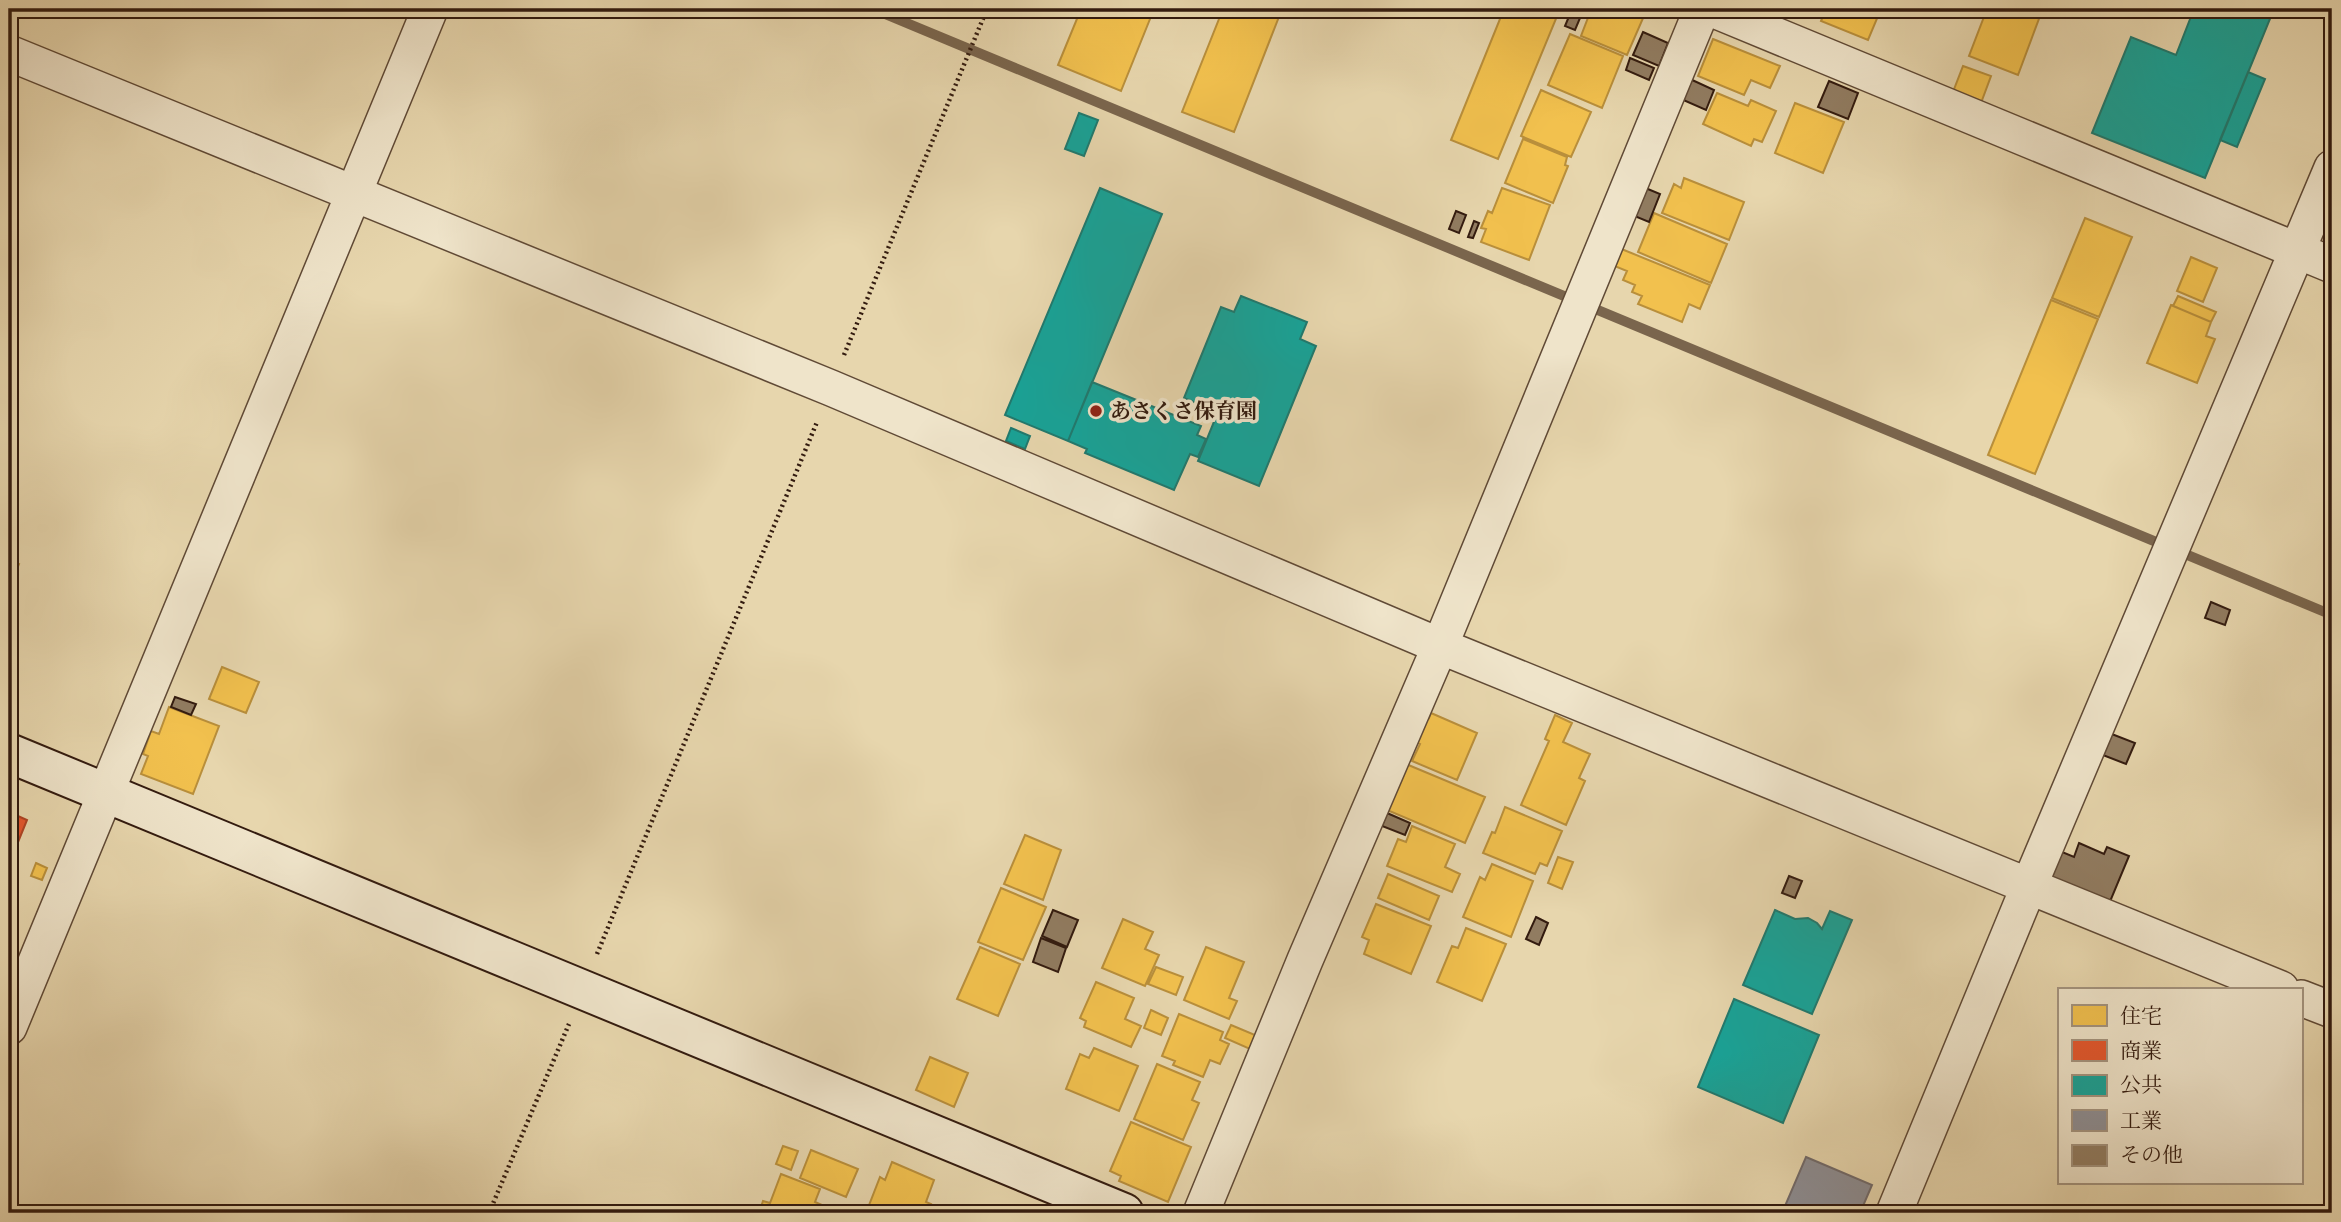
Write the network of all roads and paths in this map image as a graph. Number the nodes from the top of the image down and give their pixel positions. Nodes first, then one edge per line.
1 (430, 9) edge
2 (987, 9) edge
3 (1702, 9) edge
4 (1712, 9) edge
5 (9, 52) edge
6 (2332, 168) edge
7 (354, 194) junction
8 (2298, 251) junction
9 (2332, 265) edge
10 (831, 388) junction
11 (1440, 646) junction
12 (9, 753) edge
13 (107, 794) junction
14 (2029, 886) junction
15 (2279, 988) edge
16 (582, 991) junction
17 (2302, 998) edge
18 (2332, 1010) edge
19 (9, 1027) edge
20 (489, 1213) edge
21 (1124, 1213) edge
22 (1201, 1213) edge
23 (1894, 1213) edge

1 - 7 street
2 - 10 path
3 - 11 street
4 - 8 street
5 - 7 street
6 - 8 street
7 - 10 street
7 - 13 street
8 - 9 street
8 - 14 street
10 - 11 street
10 - 16 path
11 - 14 street
11 - 22 street
12 - 13 street
13 - 16 street
13 - 19 street
14 - 15 street
14 - 23 street
16 - 20 path
16 - 21 street
17 - 18 street

